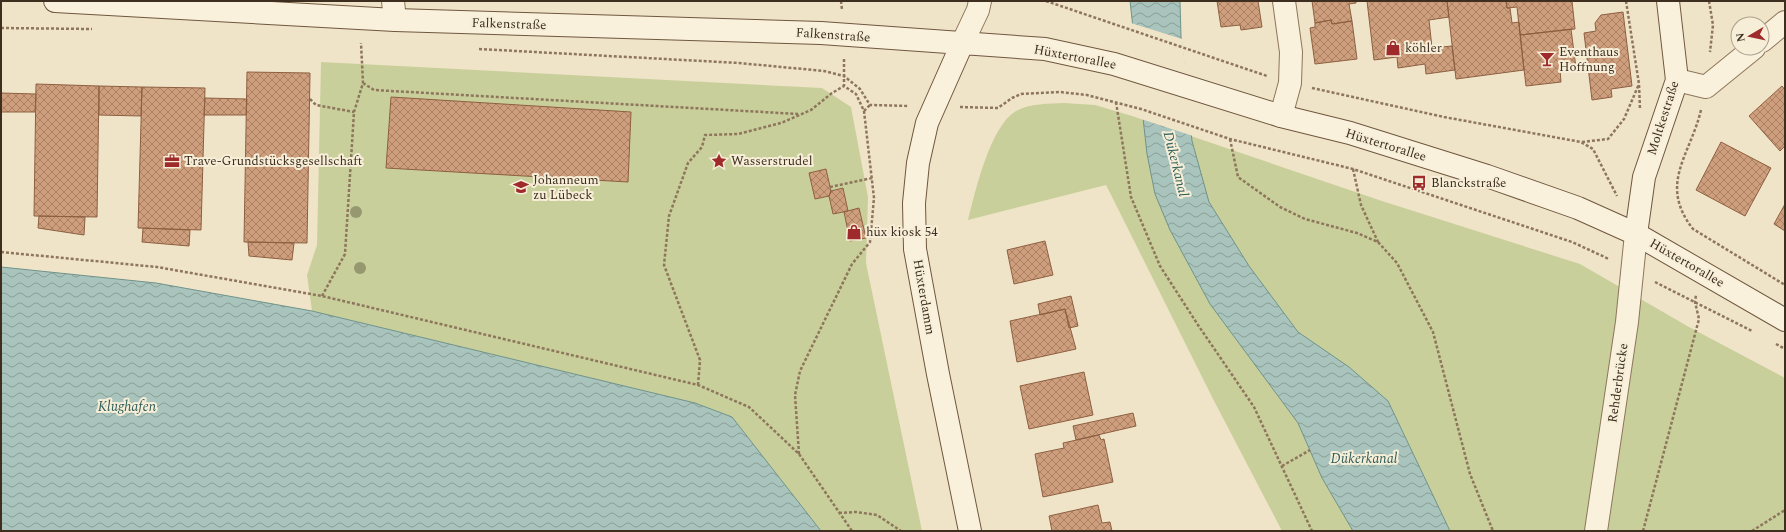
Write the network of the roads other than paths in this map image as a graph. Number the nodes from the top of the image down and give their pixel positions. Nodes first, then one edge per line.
1 (56, 1) edge
2 (980, 1) edge
3 (1284, 1) edge
4 (1668, 1) edge
5 (127, 3) edge
6 (394, 11) edge
7 (1785, 22) edge
8 (1770, 34) edge
9 (962, 44) junction
10 (1744, 56) edge
11 (1677, 80) junction
12 (1281, 116) junction
13 (1636, 234) junction
14 (1785, 320) edge
15 (970, 531) edge
16 (1596, 531) edge

1 - 5 main road, Falkenstraße
2 - 9 main road, Hüxterdamm
3 - 12 main road
4 - 11 main road, Moltkestraße
5 - 6 main road, Falkenstraße
6 - 9 main road, Falkenstraße
7 - 8 main road
9 - 12 main road, Hüxtertorallee
9 - 15 main road, Hüxterdamm
10 - 11 main road
11 - 13 main road, Moltkestraße
12 - 13 main road, Hüxtertorallee
13 - 14 main road, Hüxtertorallee
13 - 16 main road, Rehderbrücke

